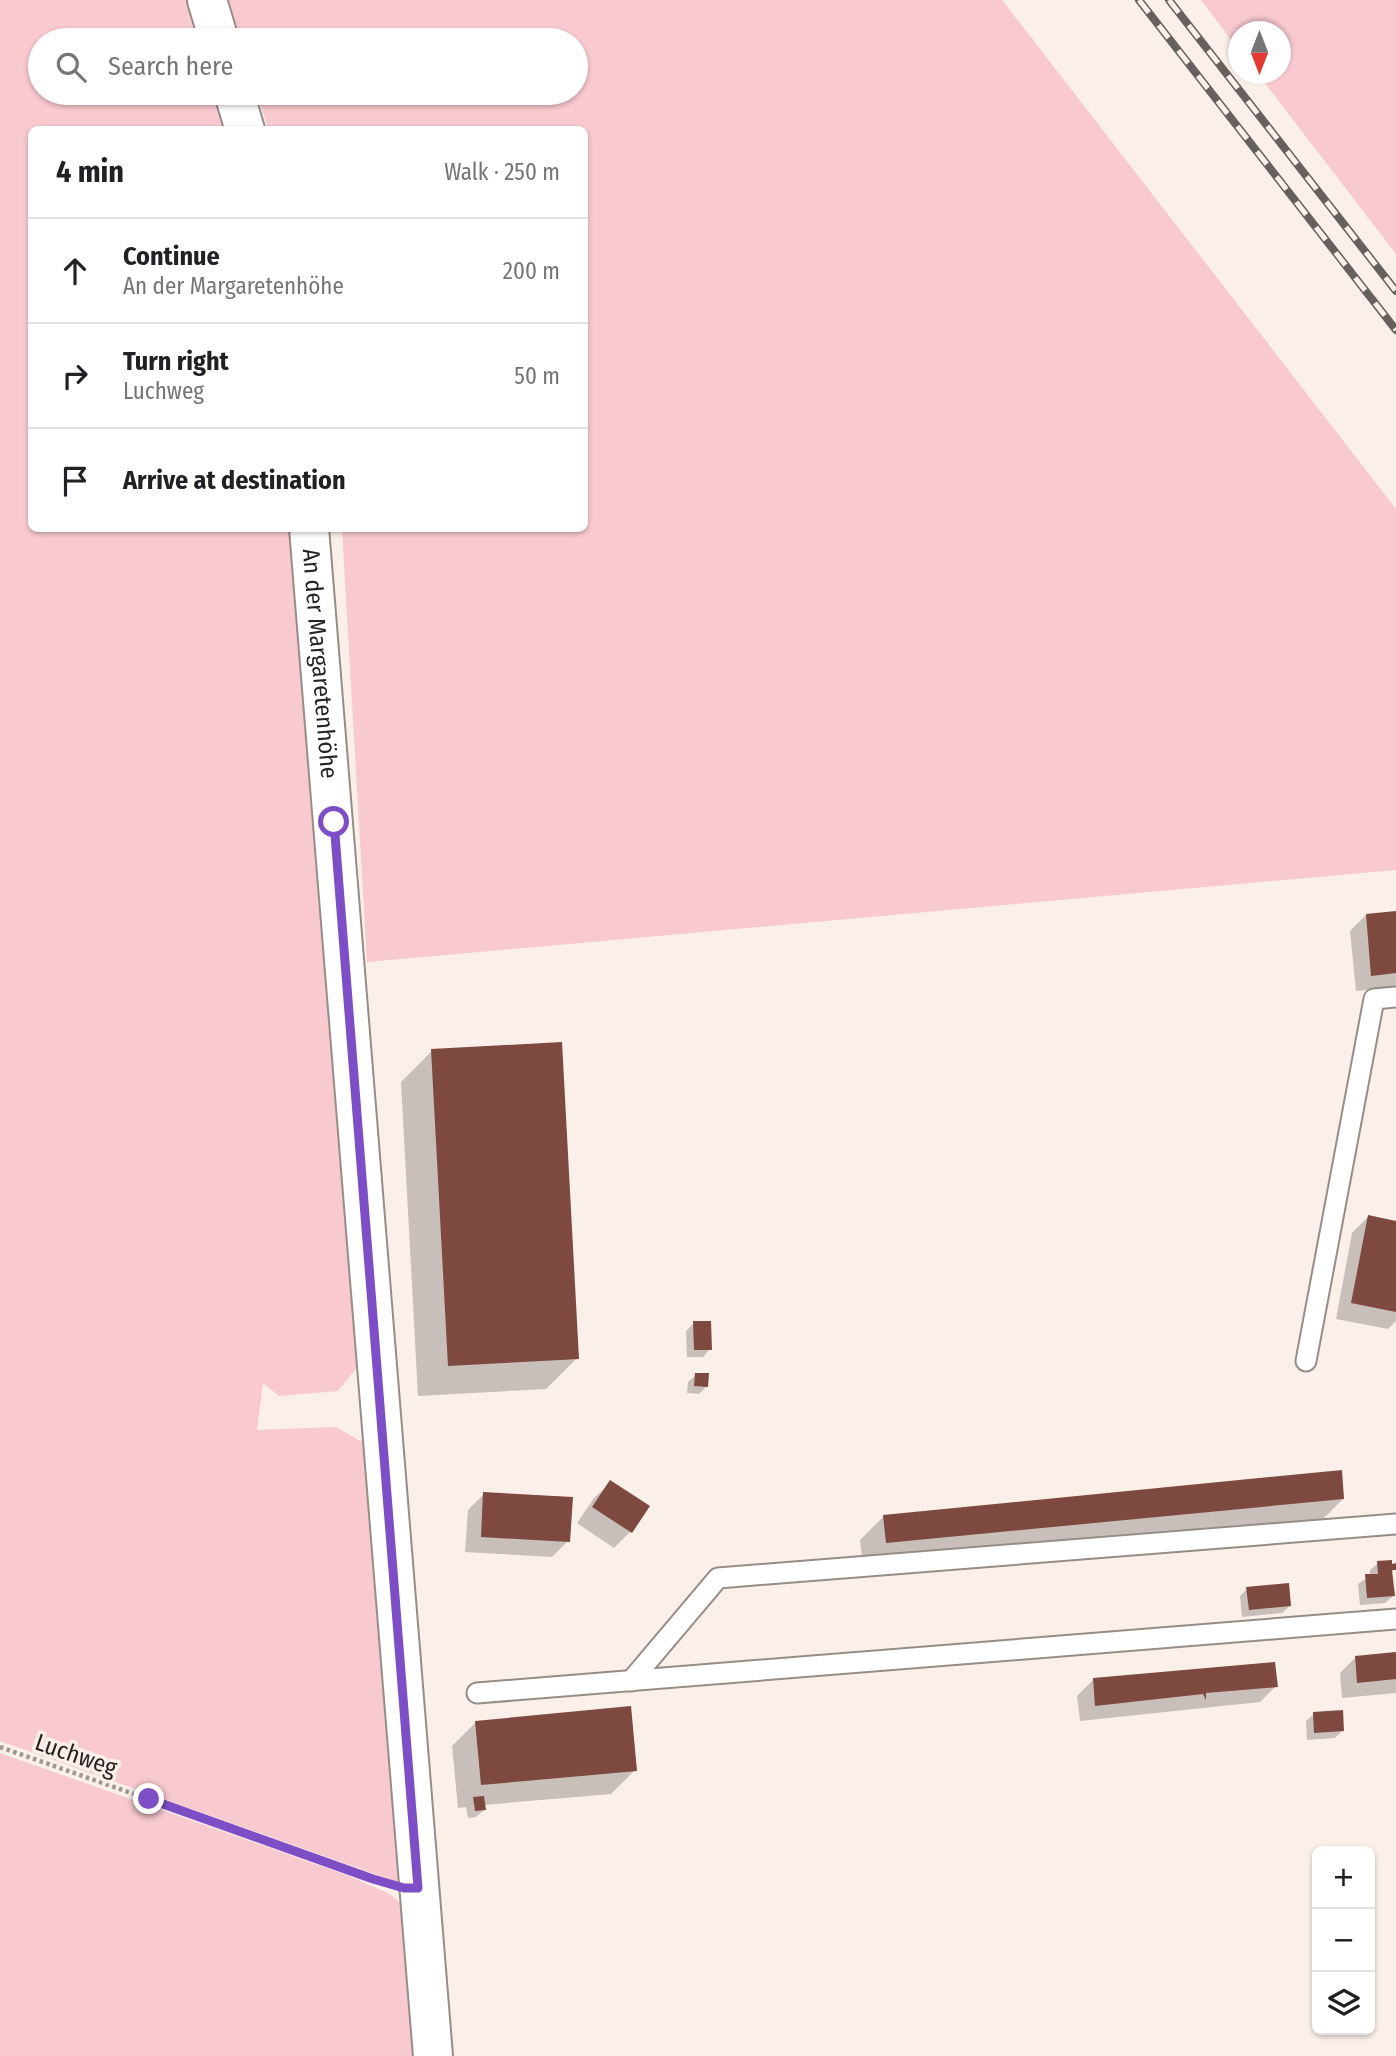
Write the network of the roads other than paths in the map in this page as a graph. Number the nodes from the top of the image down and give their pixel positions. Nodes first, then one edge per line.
1 (207, 0) edge
2 (215, 28) edge
3 (238, 105) edge
4 (244, 126) edge
5 (310, 532) edge
6 (1396, 997) edge
7 (1306, 1361) dead end
8 (1396, 1524) edge
9 (1396, 1619) edge
10 (631, 1681) junction
11 (477, 1693) dead end
12 (433, 2056) edge

1 - 2 street
3 - 4 street
5 - 12 street, An der Margaretenhöhe
6 - 7 lane
8 - 10 lane
9 - 10 lane
10 - 11 lane

